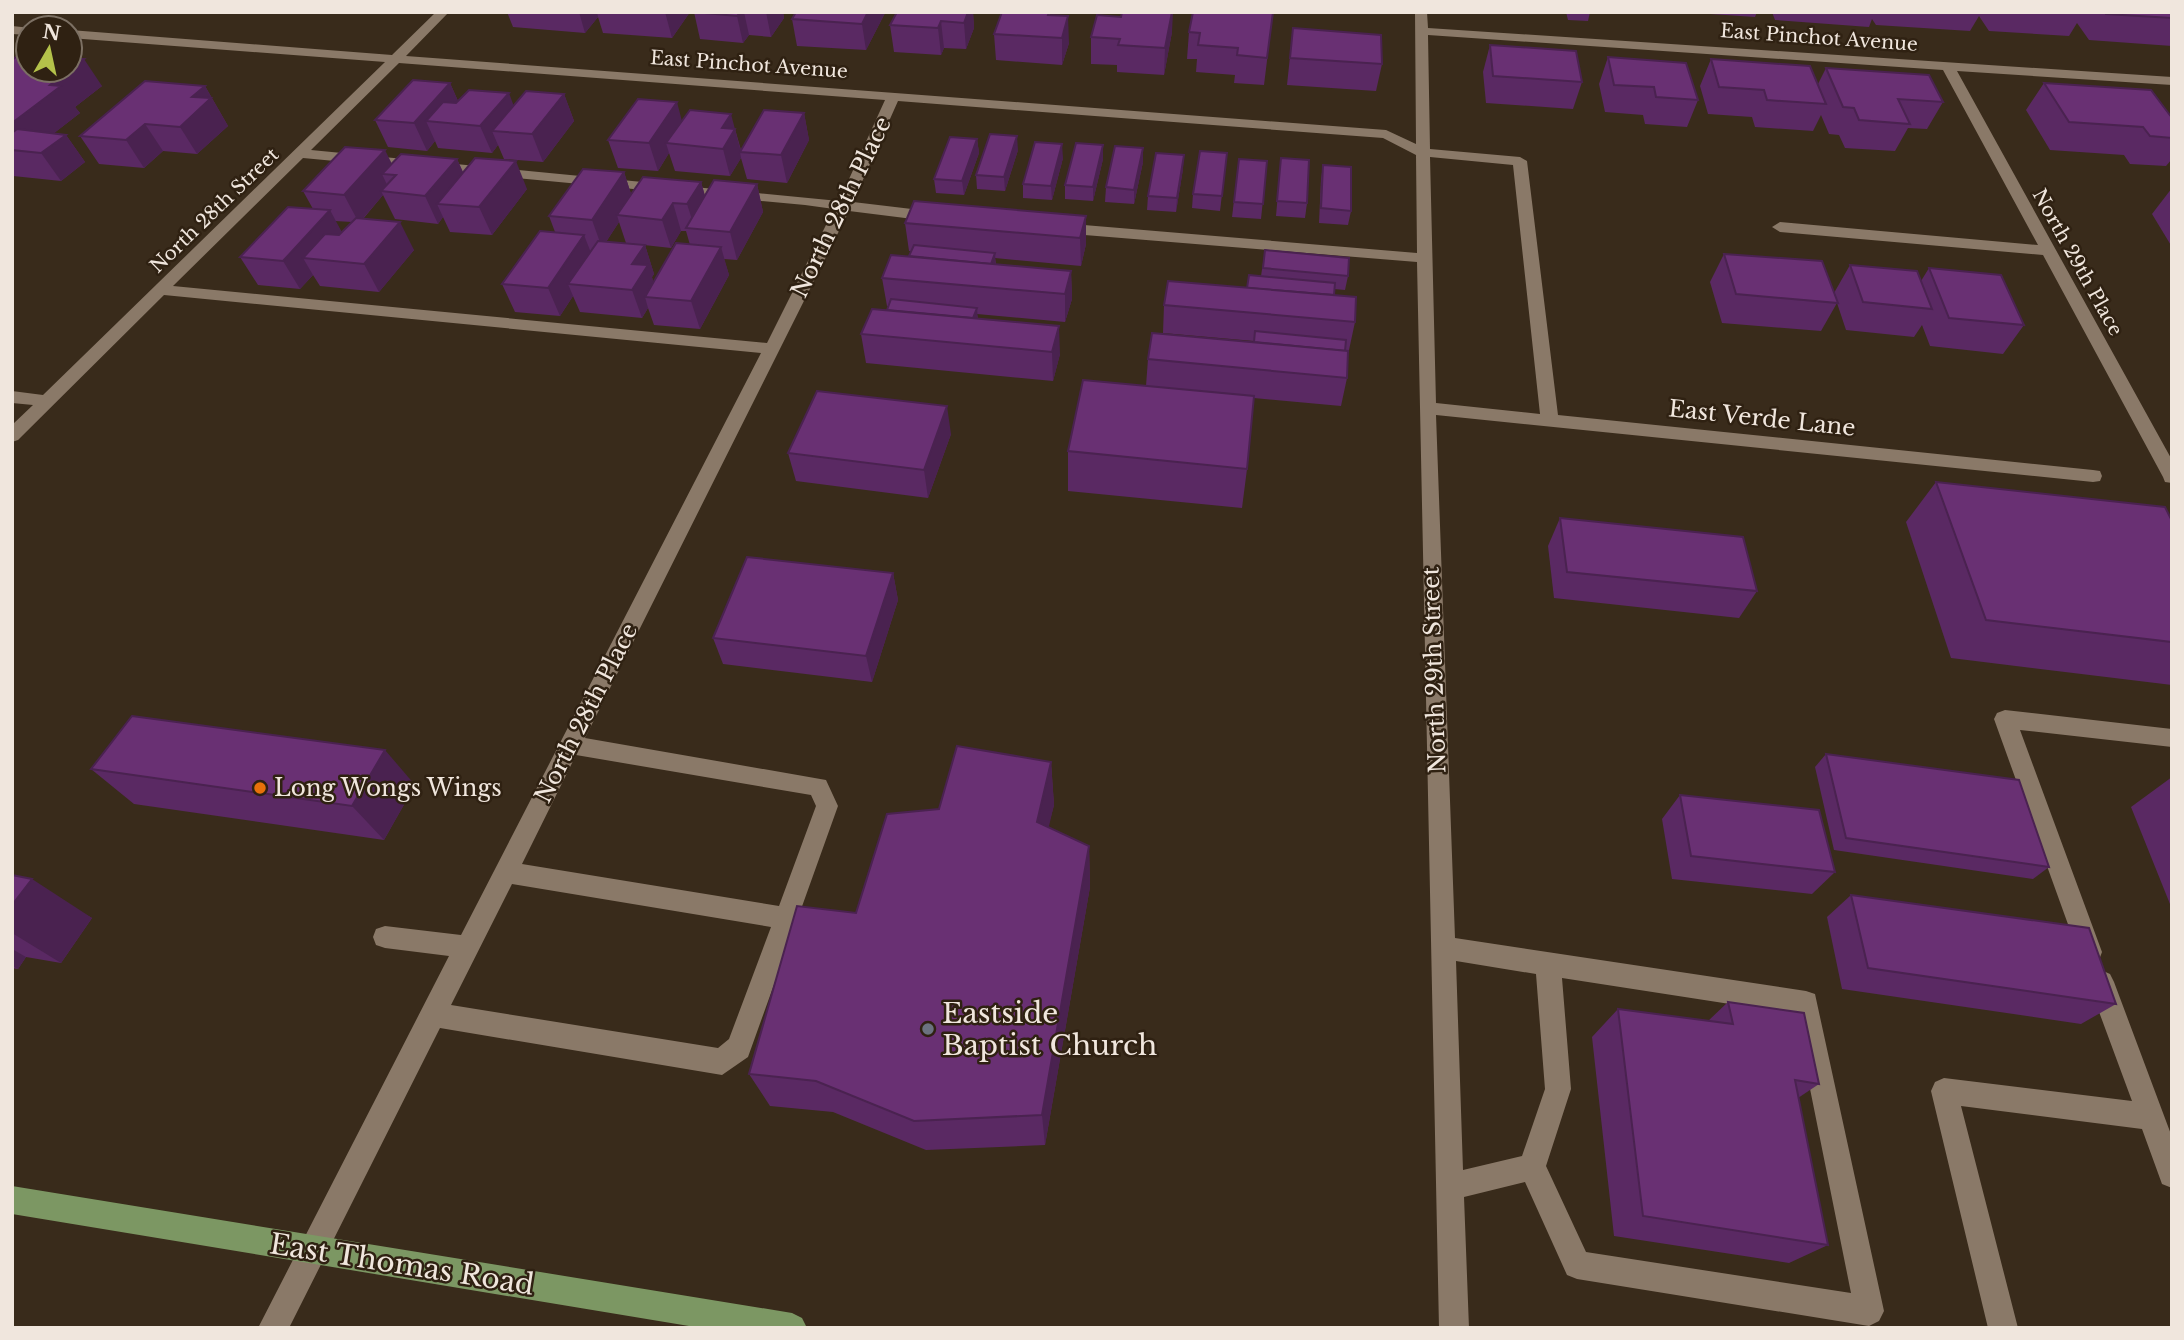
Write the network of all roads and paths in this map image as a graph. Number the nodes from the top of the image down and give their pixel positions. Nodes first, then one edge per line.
1 (443, 12) edge
2 (1421, 12) edge
3 (1421, 31) junction
4 (84, 35) edge
5 (396, 59) junction
6 (1948, 66) junction
7 (2172, 81) edge
8 (894, 96) junction
9 (1421, 152) junction
10 (300, 153) junction
11 (844, 205) junction
12 (953, 219) edge
13 (1048, 227) edge
14 (1780, 227) dead end
15 (2049, 251) junction
16 (1424, 258) junction
17 (160, 290) junction
18 (772, 349) junction
19 (12, 397) edge
20 (47, 401) junction
21 (1427, 408) junction
22 (1550, 421) junction
23 (12, 436) edge
24 (2093, 477) dead end
25 (2172, 477) edge
26 (2172, 738) edge
27 (569, 745) junction
28 (505, 872) junction
29 (786, 919) junction
30 (385, 937) dead end
31 (466, 947) junction
32 (1443, 948) junction
33 (1548, 963) junction
34 (432, 1014) junction
35 (2151, 1117) junction
36 (1532, 1167) junction
37 (2172, 1174) edge
38 (1450, 1187) junction
39 (12, 1200) edge
40 (311, 1250) junction
41 (273, 1328) edge
42 (792, 1328) edge
43 (1454, 1328) edge
44 (2003, 1328) edge

1 - 5 street, North 28th Street
2 - 3 street, North 29th Street
3 - 6 street, East Pinchot Avenue
3 - 9 street, North 29th Street
4 - 5 street, East Pinchot Avenue
5 - 8 street, East Pinchot Avenue
5 - 10 street, North 28th Street
6 - 7 street, East Pinchot Avenue
6 - 15 street, North 29th Place
8 - 9 street, East Pinchot Avenue
8 - 11 street, North 28th Place
9 - 16 street, North 29th Street
9 - 22 street
10 - 11 street
10 - 17 street, North 28th Street
11 - 12 street
11 - 18 street, North 28th Place
13 - 16 street
14 - 15 street
15 - 25 street, North 29th Place
16 - 21 street, North 29th Street
17 - 18 street
17 - 20 street, North 28th Street
18 - 27 street, North 28th Place
19 - 20 street
20 - 23 street, North 28th Street
21 - 22 street, East Verde Lane
21 - 32 street, North 29th Street
22 - 24 street, East Verde Lane
26 - 35 street
27 - 28 street, North 28th Place
27 - 29 street
28 - 29 street
28 - 31 street, North 28th Place
29 - 34 street
30 - 31 street
31 - 34 street, North 28th Place
32 - 33 street
32 - 38 street, North 29th Street
33 - 36 street
33 - 36 street
34 - 40 street, North 28th Place
35 - 37 street
35 - 44 street
36 - 38 street
38 - 43 street, North 29th Street
39 - 40 main road, East Thomas Road
40 - 41 street, North 28th Place
40 - 42 main road, East Thomas Road

